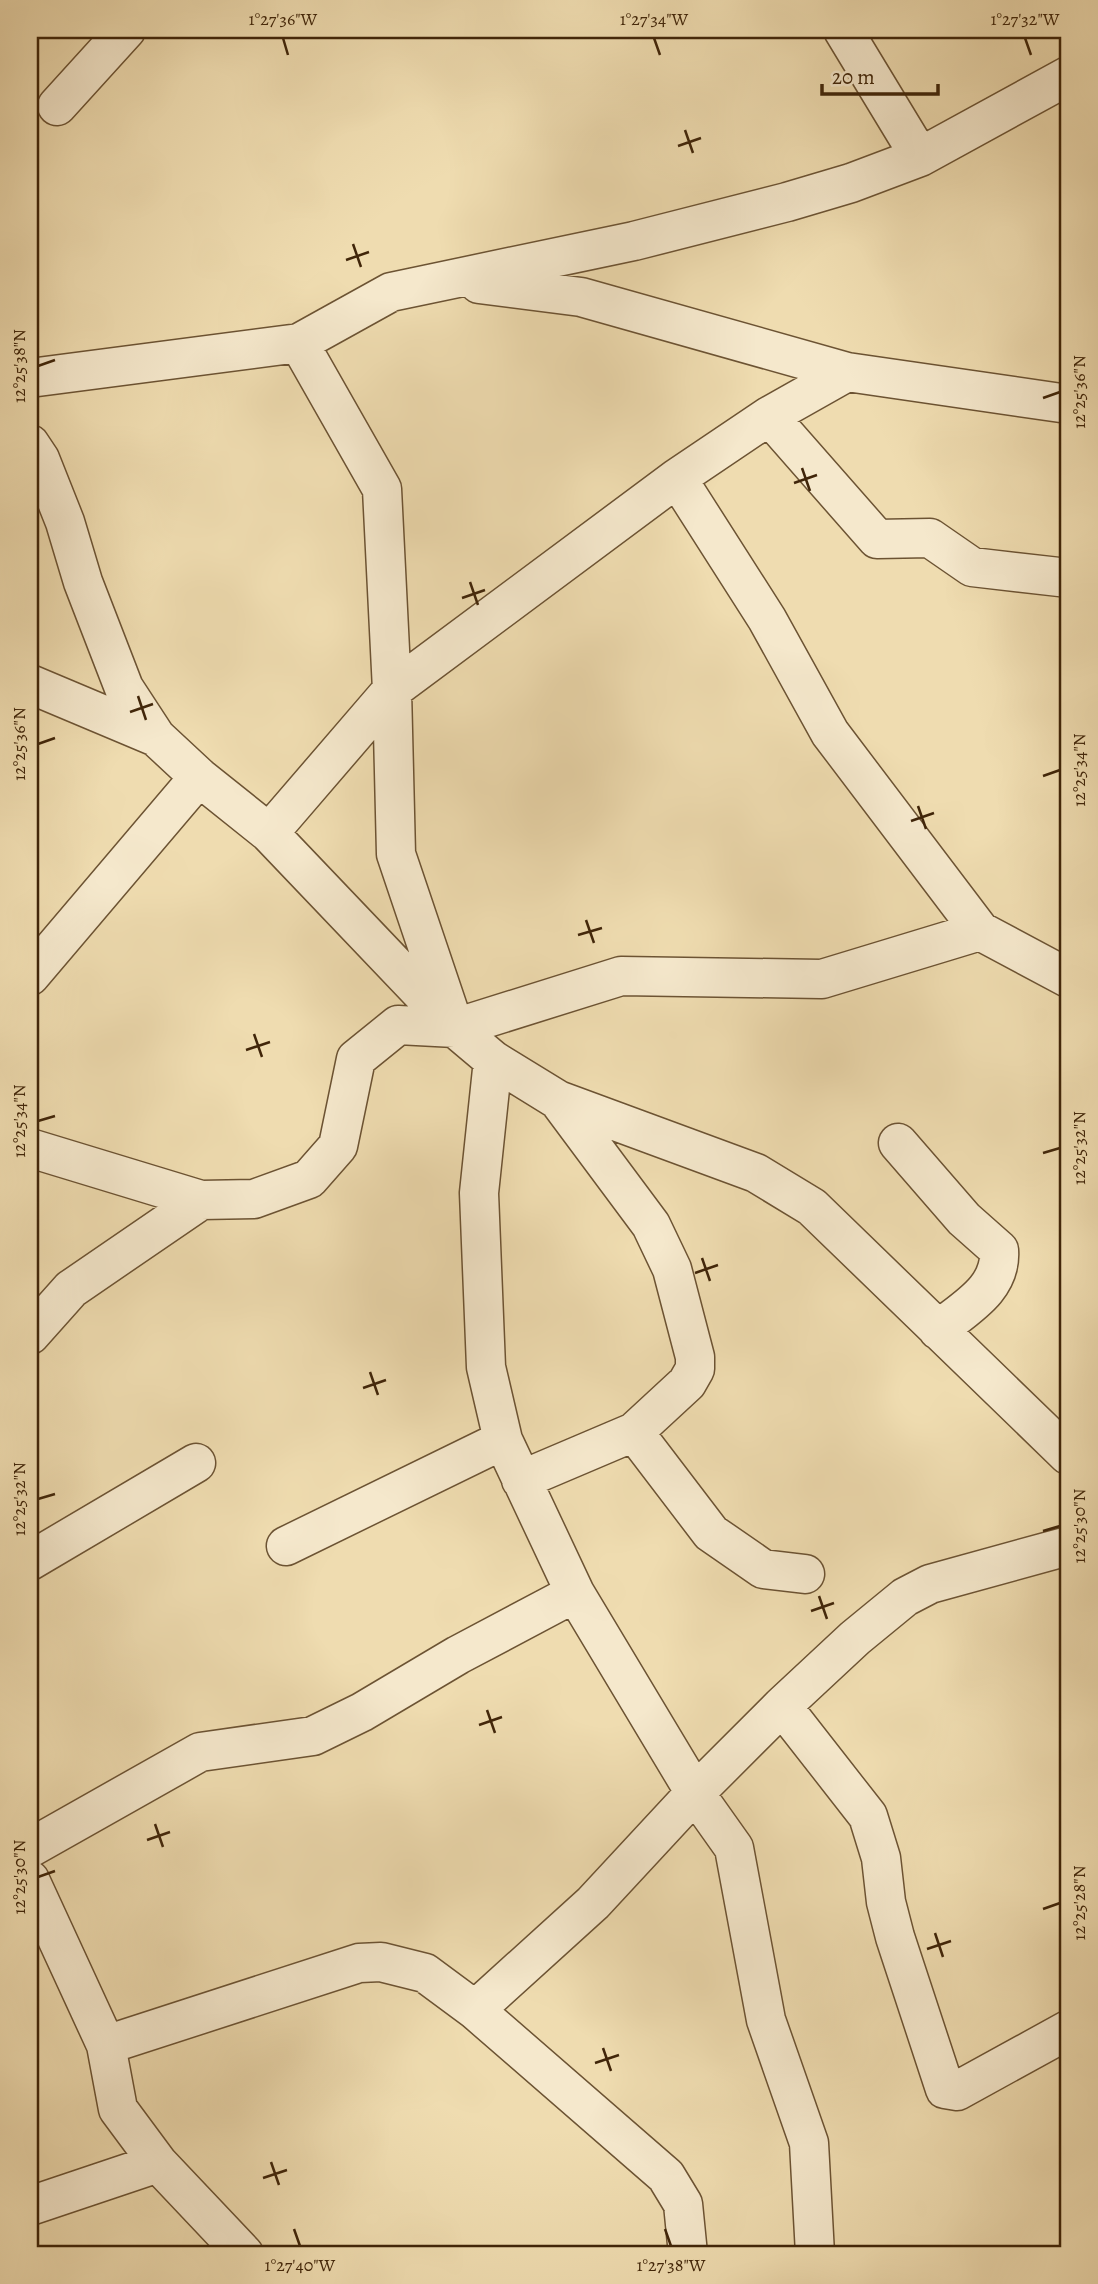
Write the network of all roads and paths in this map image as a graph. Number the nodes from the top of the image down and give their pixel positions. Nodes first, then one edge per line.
1 (126, 30) edge
2 (843, 30) edge
3 (1068, 76) edge
4 (57, 106) dead end
5 (920, 157) junction
6 (449, 280) junction
7 (299, 343) junction
8 (847, 373) junction
9 (30, 379) edge
10 (1068, 404) edge
11 (769, 416) junction
12 (30, 444) edge
13 (677, 478) junction
14 (1068, 578) edge
15 (30, 684) edge
16 (392, 690) junction
17 (156, 737) junction
18 (199, 777) junction
19 (269, 833) junction
20 (980, 931) junction
21 (30, 976) edge
22 (1068, 978) edge
23 (455, 1028) junction
24 (493, 1059) junction
25 (558, 1100) junction
26 (898, 1143) dead end
27 (30, 1148) edge
28 (201, 1200) junction
29 (938, 1329) junction
30 (30, 1335) edge
31 (634, 1432) junction
32 (503, 1440) junction
33 (1068, 1455) edge
34 (196, 1463) dead end
35 (521, 1480) junction
36 (286, 1546) dead end
37 (1068, 1546) edge
38 (30, 1561) edge
39 (805, 1574) dead end
40 (575, 1593) junction
41 (782, 1706) junction
42 (695, 1793) junction
43 (30, 1848) edge
44 (30, 1880) edge
45 (475, 2010) junction
46 (1068, 2030) edge
47 (106, 2045) junction
48 (158, 2163) junction
49 (30, 2206) edge
50 (244, 2254) edge
51 (688, 2254) edge
52 (815, 2254) edge

1 - 4 street
2 - 5 street
3 - 5 street
5 - 6 street
6 - 7 street
6 - 8 street
7 - 9 street
7 - 16 street
8 - 10 street
8 - 11 street
11 - 13 street
11 - 14 street
12 - 17 street
13 - 16 street
13 - 20 street
15 - 17 street
16 - 19 street
16 - 23 street
17 - 18 street
18 - 19 street
18 - 21 street
19 - 23 street
20 - 22 street
20 - 23 street
23 - 24 street
23 - 28 street
24 - 25 street
24 - 32 street
25 - 29 street
25 - 31 street
26 - 29 street
27 - 28 street
28 - 30 street
29 - 33 street
31 - 35 street
31 - 39 street
32 - 35 street
32 - 36 street
34 - 38 street
35 - 40 street
37 - 41 street
40 - 42 street
40 - 43 street
41 - 42 street
41 - 46 street
42 - 45 street
42 - 52 street
44 - 47 street
45 - 47 street
45 - 51 street
47 - 48 street
48 - 49 street
48 - 50 street

